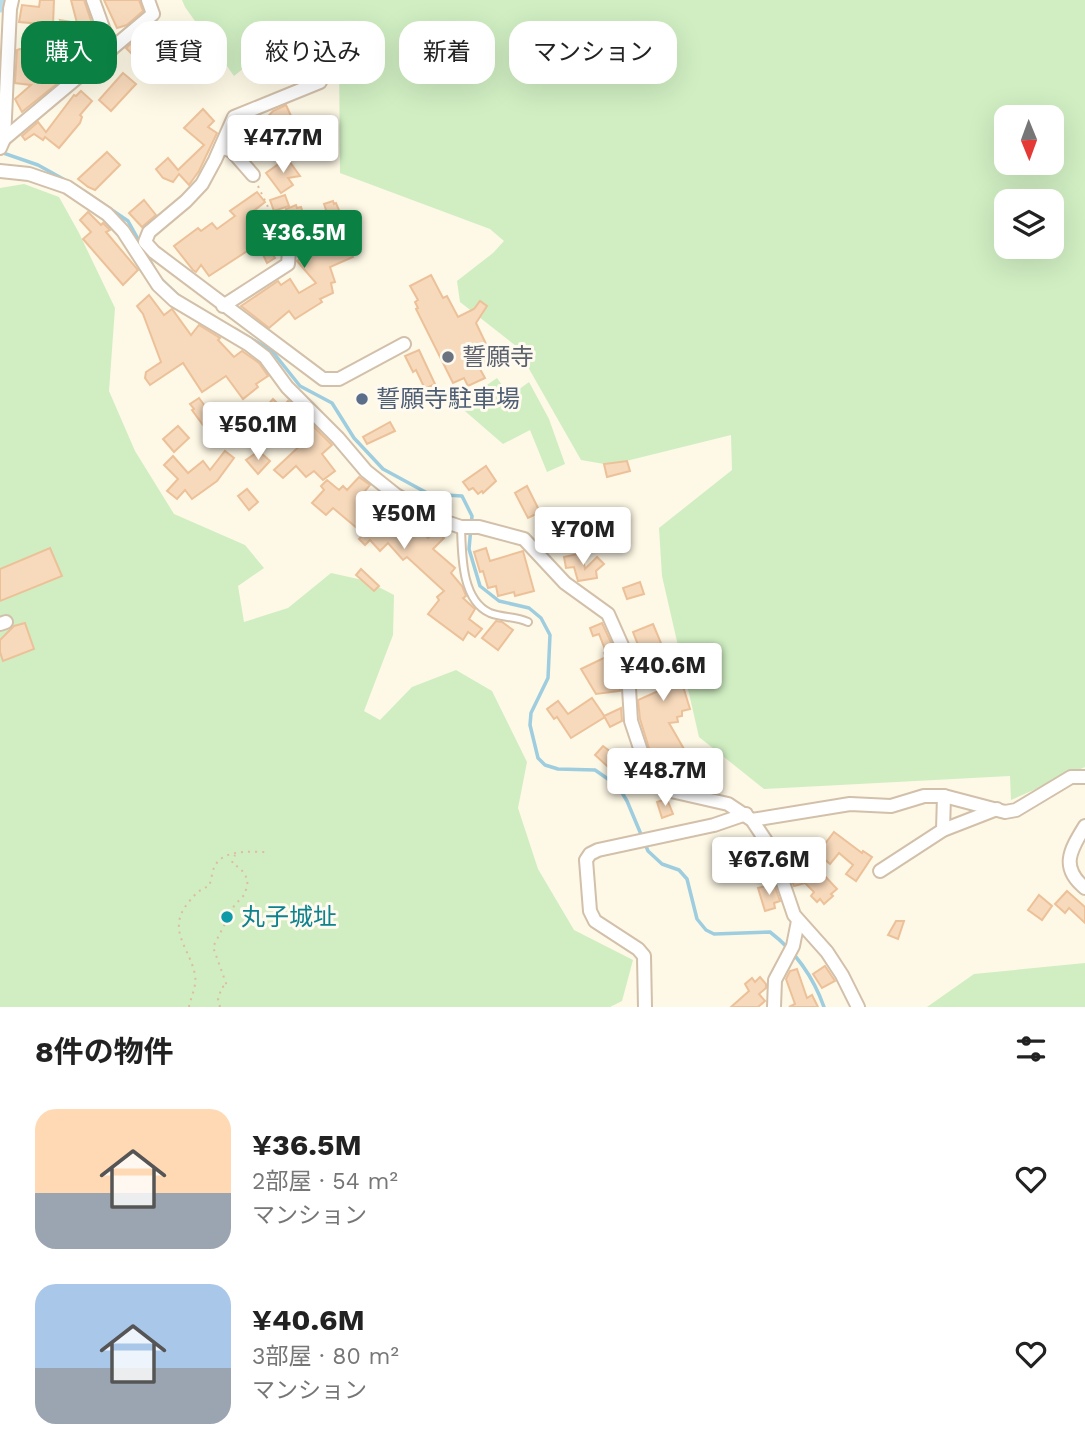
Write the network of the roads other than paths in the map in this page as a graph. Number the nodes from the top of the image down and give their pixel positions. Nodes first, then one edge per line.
1 (12, 0) edge
2 (93, 0) edge
3 (148, 0) edge
4 (101, 21) edge
5 (117, 45) edge
6 (72, 84) edge
7 (315, 84) edge
8 (2, 144) edge
9 (221, 147) junction
10 (0, 171) edge
11 (253, 175) road end
12 (286, 235) road end
13 (145, 242) junction
14 (131, 243) junction
15 (225, 307) junction
16 (219, 327) junction
17 (404, 344) dead end
18 (461, 527) junction
19 (528, 622) dead end
20 (1085, 777) edge
21 (944, 796) junction
22 (997, 809) junction
23 (749, 817) junction
24 (1085, 826) edge
25 (943, 830) junction
26 (880, 871) dead end
27 (1085, 888) edge
28 (798, 921) junction
29 (645, 1007) edge
30 (774, 1007) edge
31 (858, 1007) edge

1 - 8 street
2 - 4 street
3 - 5 street
6 - 8 street
7 - 9 street
9 - 11 street
9 - 13 street
10 - 14 street
12 - 15 street
13 - 14 street
13 - 15 street
14 - 16 street
15 - 16 street
15 - 17 street
16 - 18 street
18 - 19 lane
18 - 23 street
20 - 22 street
21 - 22 street
21 - 23 street
21 - 25 street
22 - 25 street
23 - 28 street
23 - 29 street
24 - 27 street
25 - 26 street
28 - 30 street
28 - 31 street

